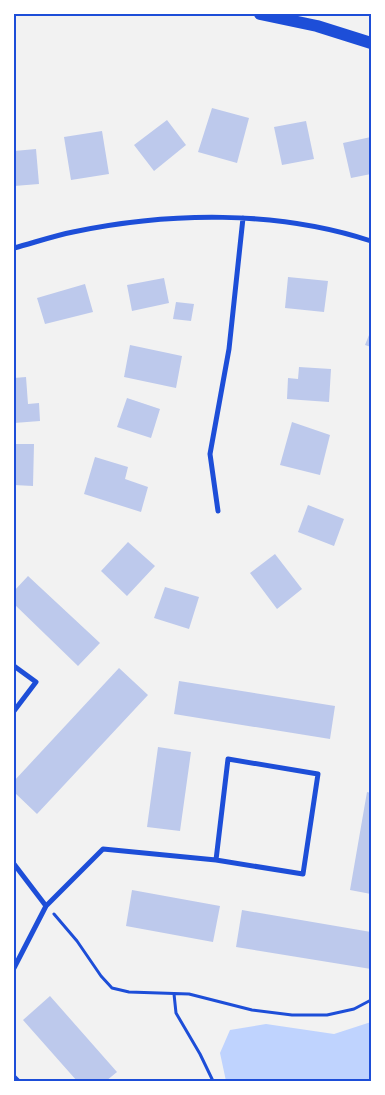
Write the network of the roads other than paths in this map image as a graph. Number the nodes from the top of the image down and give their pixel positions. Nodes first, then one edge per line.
1 (260, 14) edge
2 (371, 43) edge
3 (243, 218) junction
4 (371, 241) edge
5 (14, 248) edge
6 (218, 511) dead end
7 (14, 666) edge
8 (14, 711) edge
9 (216, 860) junction
10 (14, 864) edge
11 (46, 906) junction
12 (14, 968) edge
13 (14, 1077) edge
14 (18, 1081) edge

1 - 2 main road
3 - 4 street
3 - 5 street
3 - 6 street
7 - 8 street
9 - 9 street
9 - 11 street
10 - 11 street
11 - 12 street
13 - 14 street

